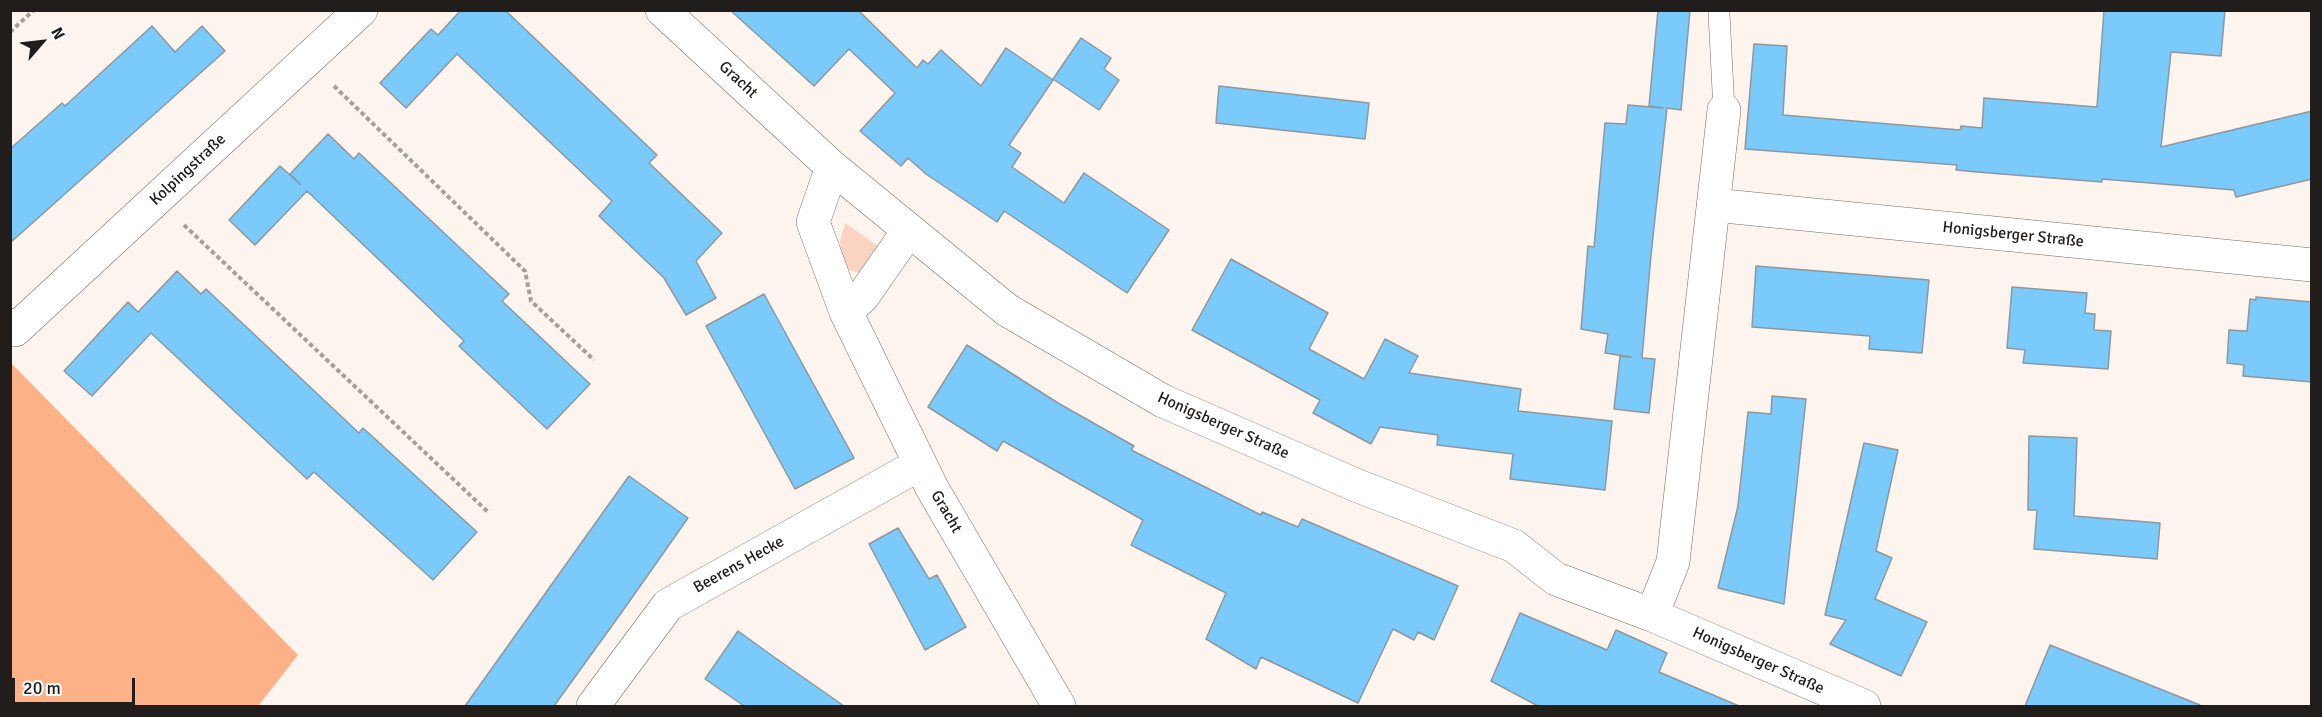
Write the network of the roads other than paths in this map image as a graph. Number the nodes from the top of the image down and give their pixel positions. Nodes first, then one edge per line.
1 (361, 10) edge
2 (662, 10) edge
3 (1719, 14) dead end
4 (1724, 110) joint
5 (832, 167) junction
6 (1714, 205) junction
7 (909, 230) junction
8 (2312, 265) edge
9 (846, 312) junction
10 (13, 327) edge
11 (920, 464) junction
12 (1652, 615) junction
13 (593, 706) edge
14 (1059, 706) edge
15 (1864, 706) edge

1 - 10 street, Kolpingstraße
2 - 5 street, Gracht
3 - 4 lane
4 - 6 street
5 - 7 street, Honigsberger Straße
5 - 9 street, Gracht
6 - 8 street, Honigsberger Straße
6 - 12 street
7 - 9 street
7 - 12 street, Honigsberger Straße
9 - 11 street, Gracht
11 - 13 street, Beerens Hecke
11 - 14 street, Gracht
12 - 15 street, Honigsberger Straße

